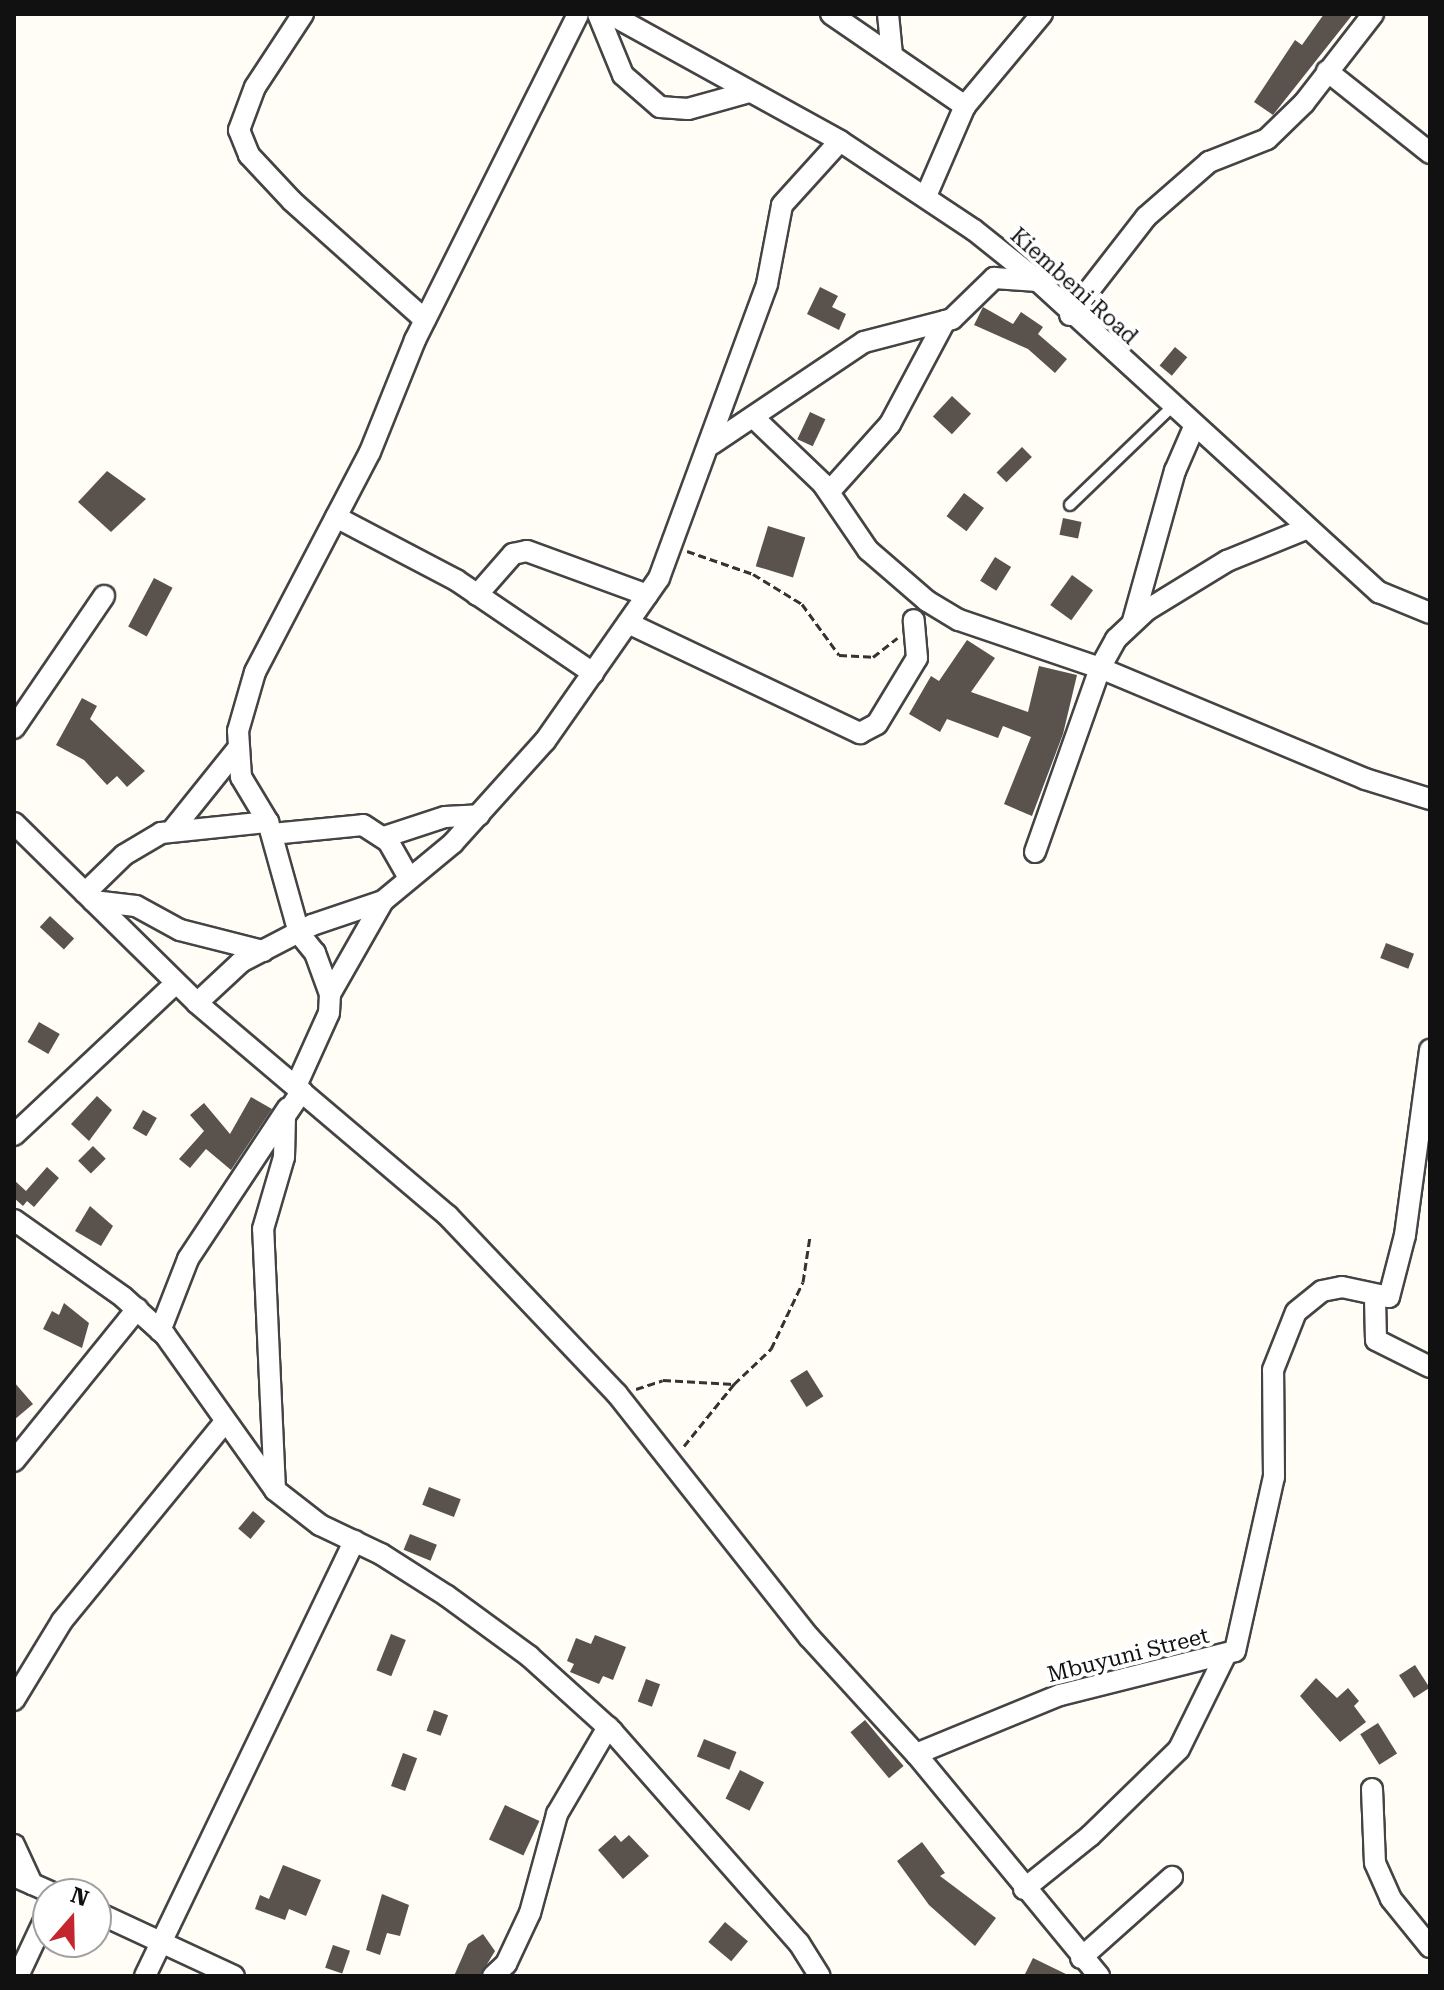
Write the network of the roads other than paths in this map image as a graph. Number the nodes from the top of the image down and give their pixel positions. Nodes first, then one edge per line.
1 (303, 14) edge
2 (578, 14) edge
3 (598, 14) edge
4 (610, 14) edge
5 (831, 14) edge
6 (888, 14) edge
7 (1042, 14) edge
8 (1373, 14) edge
9 (892, 55) junction
10 (1327, 71) junction
11 (749, 92) junction
12 (965, 106) junction
13 (840, 141) junction
14 (1430, 153) edge
15 (926, 196) junction
16 (1038, 281) junction
17 (1070, 315) junction
18 (425, 320) junction
19 (945, 321) junction
20 (1172, 407) junction
21 (753, 417) junction
22 (1194, 427) junction
23 (712, 444) junction
24 (829, 492) junction
25 (1070, 505) dead end
26 (336, 517) junction
27 (1308, 528) junction
28 (477, 595) junction
29 (647, 595) junction
30 (104, 596) dead end
31 (1430, 613) edge
32 (914, 620) road end
33 (628, 623) junction
34 (1132, 624) junction
35 (1100, 668) junction
36 (593, 673) junction
37 (14, 728) edge
38 (236, 751) junction
39 (1430, 799) edge
40 (479, 815) junction
41 (14, 823) edge
42 (174, 828) junction
43 (270, 828) junction
44 (384, 837) junction
45 (1035, 852) dead end
46 (409, 878) junction
47 (89, 897) junction
48 (383, 901) junction
49 (299, 933) junction
50 (263, 951) junction
51 (176, 983) junction
52 (330, 994) junction
53 (197, 1003) junction
54 (1430, 1050) edge
55 (299, 1088) junction
56 (288, 1108) junction
57 (14, 1135) edge
58 (14, 1220) edge
59 (1375, 1299) junction
60 (137, 1309) junction
61 (160, 1331) junction
62 (1430, 1367) edge
63 (225, 1422) junction
64 (14, 1461) edge
65 (275, 1490) junction
66 (354, 1541) junction
67 (1225, 1656) junction
68 (14, 1700) edge
69 (608, 1727) junction
70 (916, 1754) junction
71 (1372, 1789) dead end
72 (14, 1845) edge
73 (1172, 1877) dead end
74 (23, 1880) edge
75 (1024, 1889) junction
76 (112, 1919) edge
77 (161, 1940) junction
78 (32, 1946) edge
79 (1430, 1947) edge
80 (1081, 1958) junction
81 (18, 1976) edge
82 (145, 1976) edge
83 (234, 1976) edge
84 (493, 1976) edge
85 (820, 1976) edge
86 (1099, 1976) edge

1 - 18 street
2 - 18 street
3 - 11 street
4 - 11 street, Kiembeni Road
5 - 9 street
6 - 9 street
7 - 12 street
8 - 10 street
9 - 12 street
10 - 14 street
10 - 17 street
11 - 13 street, Kiembeni Road
12 - 15 street
13 - 15 street, Kiembeni Road
13 - 23 street
15 - 16 street, Kiembeni Road
16 - 17 street, Kiembeni Road
16 - 19 street
17 - 20 street, Kiembeni Road
18 - 26 street
19 - 21 street
19 - 24 street
20 - 22 street, Kiembeni Road
20 - 25 lane
21 - 23 street
21 - 24 street
22 - 27 street, Kiembeni Road
22 - 34 street
23 - 29 street
24 - 35 street
26 - 28 street
26 - 38 street
27 - 31 street, Kiembeni Road
27 - 34 street
28 - 29 street
28 - 36 street
29 - 33 street
30 - 37 street
32 - 33 street
33 - 36 street
34 - 35 street
35 - 39 street
35 - 45 street
36 - 40 street
38 - 42 street
38 - 43 street
40 - 44 street
40 - 46 street
41 - 47 street
42 - 43 street
42 - 47 street
43 - 44 street
43 - 49 street
44 - 46 street
46 - 48 street
47 - 50 street
47 - 51 street
48 - 49 street
48 - 52 street
49 - 50 street
49 - 52 street
50 - 53 street
51 - 53 street
51 - 57 street
52 - 55 street
53 - 55 street
54 - 59 street
55 - 56 street
55 - 70 street
56 - 61 street
56 - 65 street
58 - 60 street
59 - 62 street
59 - 67 street, Mbuyuni Street
60 - 61 street
60 - 64 street
61 - 63 street
63 - 65 street
63 - 68 street
65 - 66 street
66 - 69 street
66 - 77 street
67 - 70 street, Mbuyuni Street
67 - 75 street
69 - 84 street
69 - 85 street
70 - 75 street
71 - 79 street
72 - 74 street
73 - 80 street
75 - 80 street
76 - 77 street
77 - 82 street
77 - 83 street
78 - 81 street
80 - 86 street

